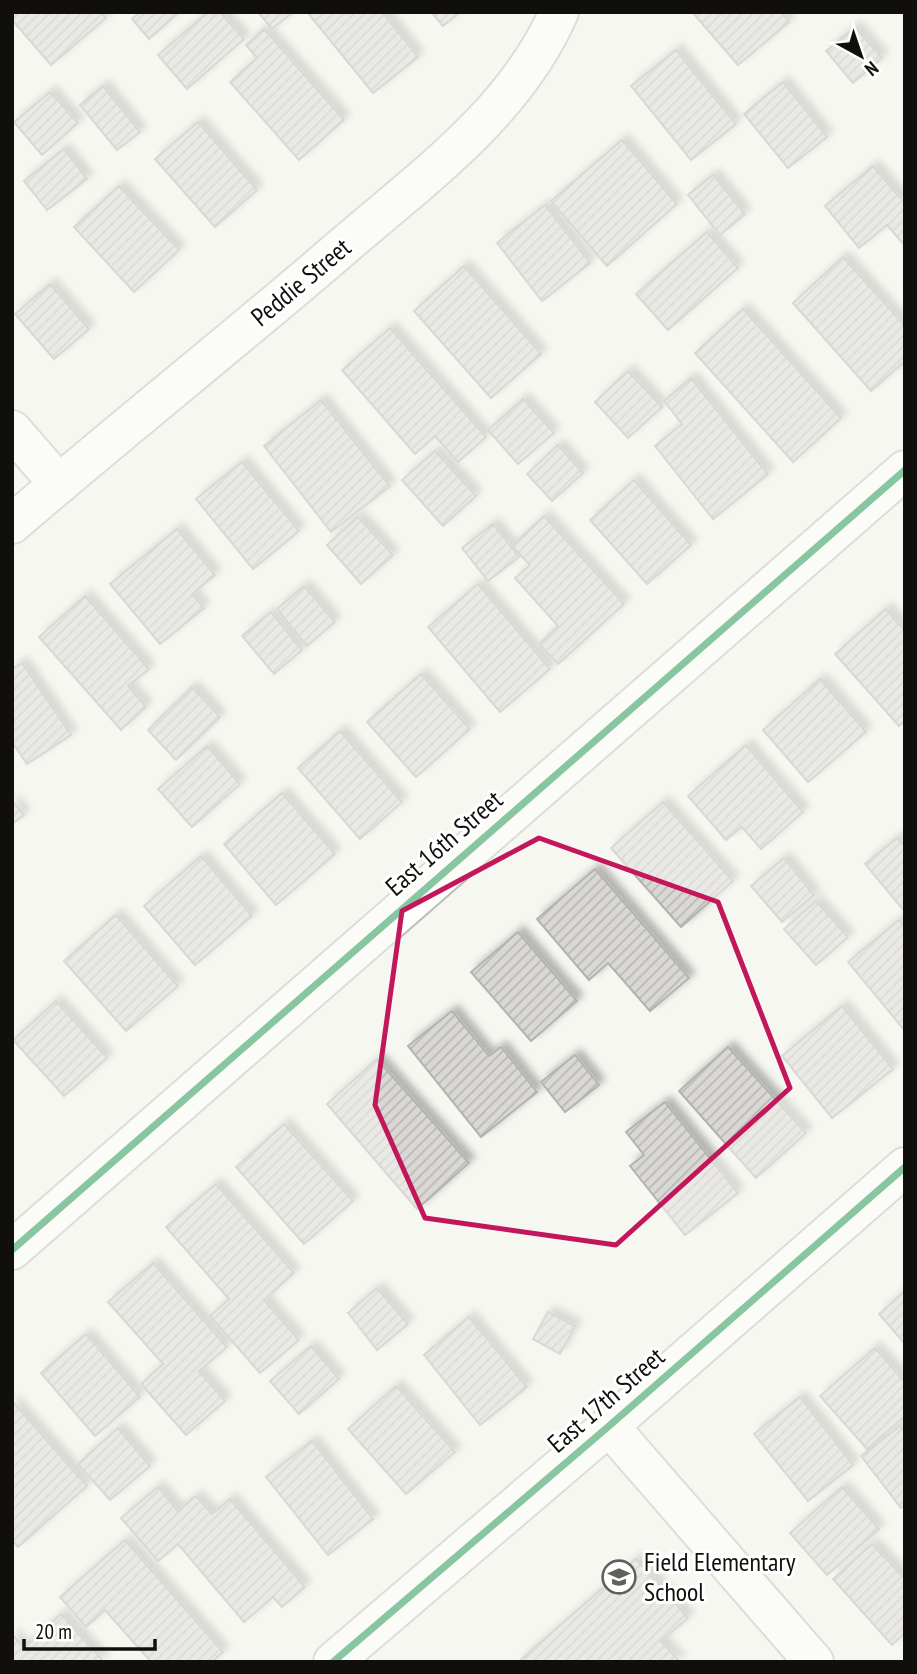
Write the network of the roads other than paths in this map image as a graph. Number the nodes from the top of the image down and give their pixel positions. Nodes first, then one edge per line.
1 (559, 12) edge
2 (12, 430) edge
3 (905, 470) edge
4 (59, 484) junction
5 (12, 524) edge
6 (905, 1167) edge
7 (12, 1250) edge
8 (609, 1426) junction
9 (333, 1662) edge
10 (814, 1662) edge

1 - 4 street, Peddie Street
2 - 4 street
3 - 7 street, East 16th Street
4 - 5 street, Peddie Street
6 - 8 street, East 17th Street
8 - 9 street, East 17th Street
8 - 10 street

